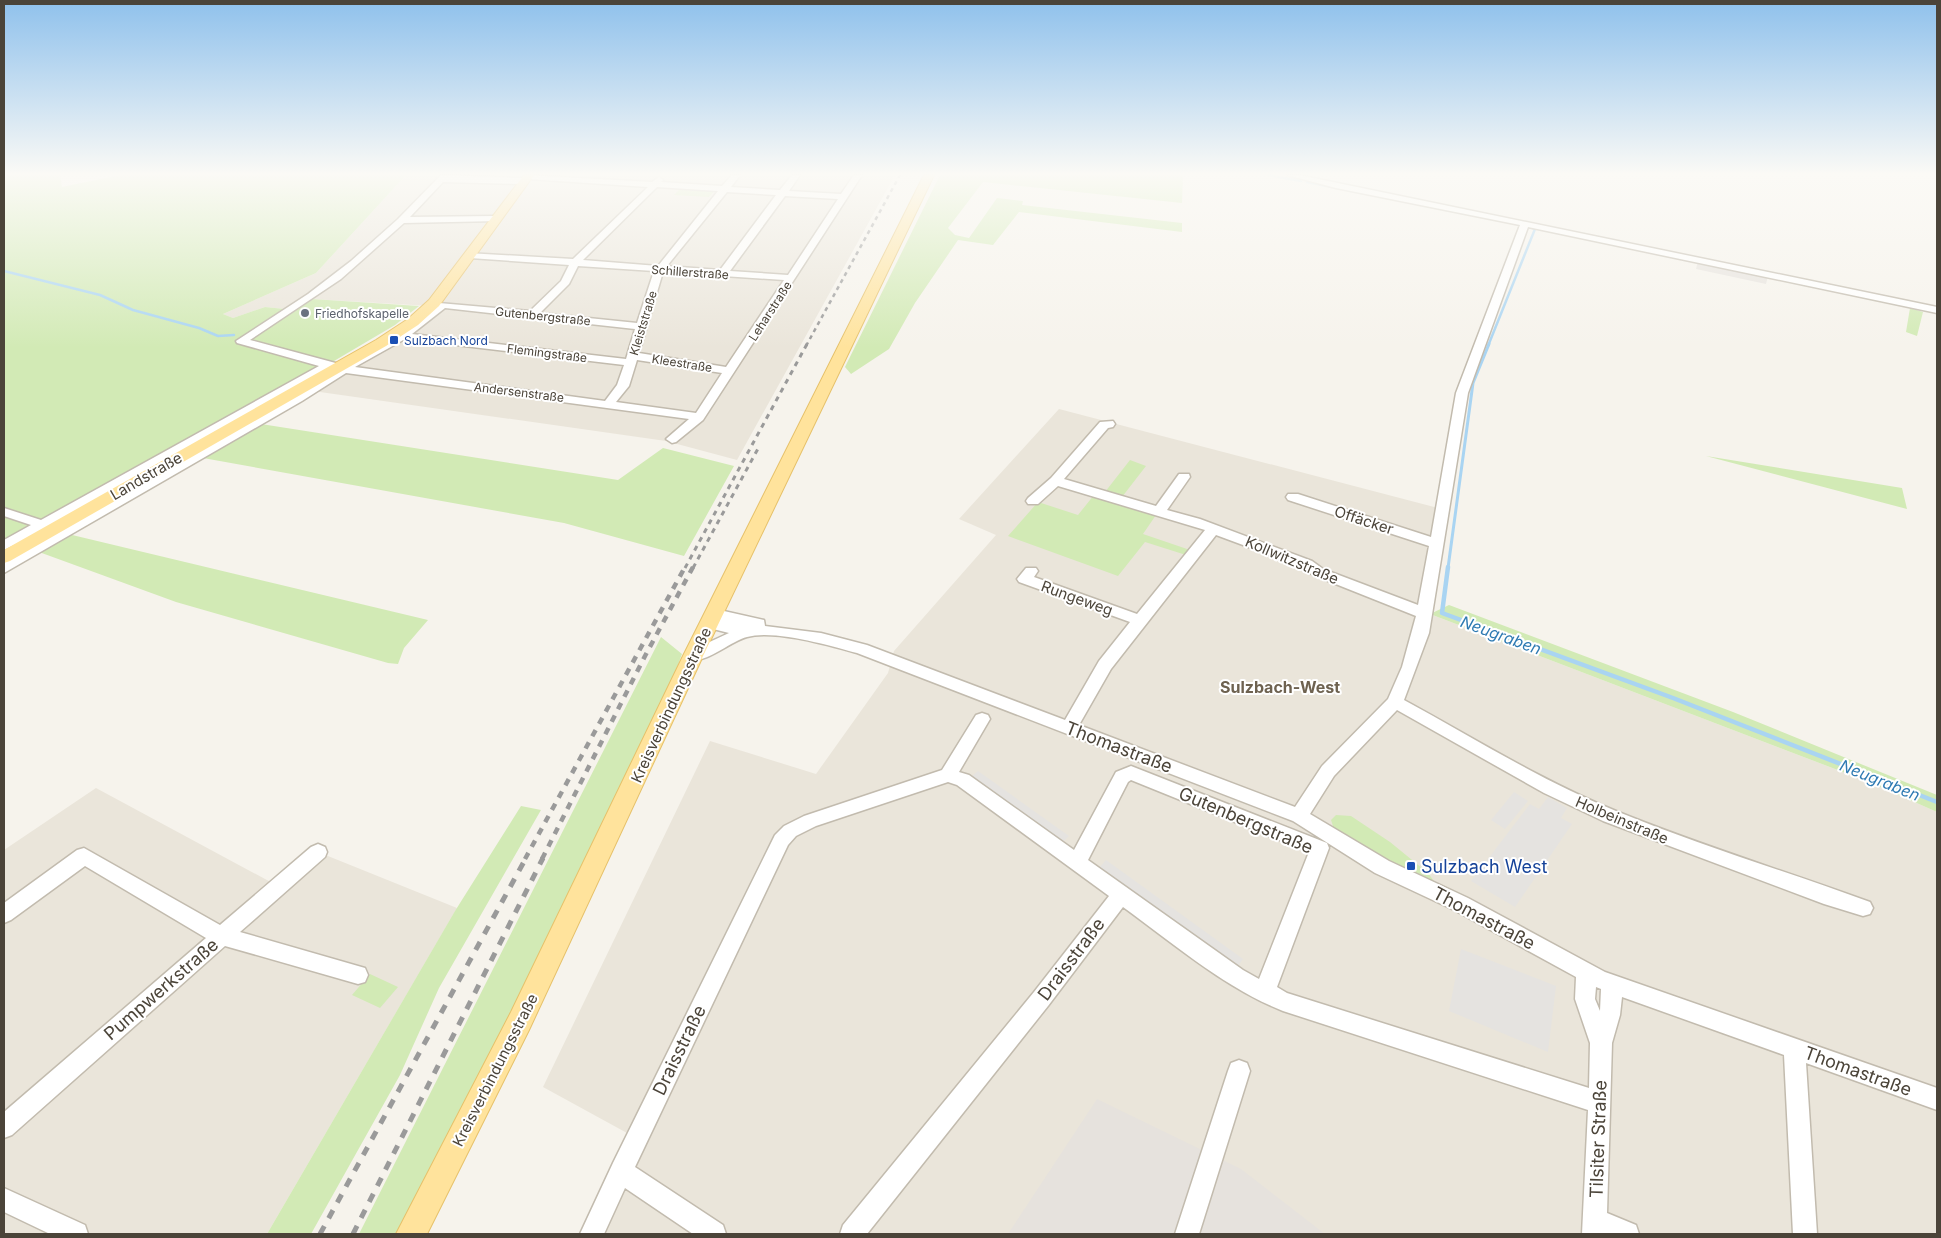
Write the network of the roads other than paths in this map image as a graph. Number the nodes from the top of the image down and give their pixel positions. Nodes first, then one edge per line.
1 (388, 233) edge
2 (485, 233) edge
3 (605, 233) edge
4 (688, 233) edge
5 (752, 233) edge
6 (819, 233) edge
7 (900, 233) edge
8 (1522, 233) edge
9 (1569, 233) edge
10 (470, 255) junction
11 (574, 264) junction
12 (659, 270) junction
13 (722, 274) junction
14 (791, 278) junction
15 (1937, 310) edge
16 (532, 315) junction
17 (642, 327) junction
18 (403, 336) junction
19 (632, 359) junction
20 (338, 367) junction
21 (731, 371) junction
22 (609, 403) junction
23 (699, 417) junction
24 (1109, 424) dead end
25 (672, 439) dead end
26 (1184, 477) dead end
27 (1056, 481) junction
28 (1293, 498) dead end
29 (1033, 501) dead end
30 (4, 512) edge
31 (1159, 512) junction
32 (43, 525) junction
33 (1212, 530) junction
34 (1436, 536) junction
35 (4, 546) edge
36 (4, 557) edge
37 (4, 568) edge
38 (1031, 571) dead end
39 (1424, 613) junction
40 (712, 618) junction
41 (1139, 620) junction
42 (745, 631) junction
43 (777, 631) junction
44 (693, 656) junction
45 (1395, 702) junction
46 (982, 719) dead end
47 (1069, 728) junction
48 (948, 775) junction
49 (1298, 816) junction
50 (318, 852) dead end
51 (1077, 863) junction
52 (1121, 895) junction
53 (1863, 908) dead end
54 (4, 914) edge
55 (221, 936) junction
56 (1586, 973) junction
57 (358, 975) dead end
58 (1612, 985) junction
59 (1264, 993) junction
60 (1600, 1043) junction
61 (1794, 1048) junction
62 (1239, 1071) dead end
63 (1937, 1099) edge
64 (1600, 1103) junction
65 (4, 1127) edge
66 (621, 1171) junction
67 (4, 1200) edge
68 (1594, 1227) edge
69 (76, 1234) edge
70 (411, 1234) edge
71 (592, 1234) edge
72 (714, 1234) edge
73 (852, 1234) edge
74 (1187, 1234) edge
75 (1628, 1234) edge
76 (1805, 1234) edge

1 - 20 street, Andersenstraße
2 - 10 main road, Landstraße
3 - 11 street
4 - 12 street, Kleiststraße
5 - 13 street
6 - 14 street, Leharstraße
7 - 40 main road, Kreisverbindungsstraße
8 - 34 street
9 - 15 street
10 - 11 street, Schillerstraße
10 - 20 main road, Landstraße
11 - 12 street, Schillerstraße
11 - 16 street
12 - 13 street, Schillerstraße
12 - 17 street, Kleiststraße
13 - 14 street, Schillerstraße
14 - 21 street, Leharstraße
16 - 17 street, Gutenbergstraße
16 - 18 street, Gutenbergstraße
17 - 19 street, Kleiststraße
18 - 19 street, Flemingstraße
18 - 20 street
19 - 21 street, Kleestraße
19 - 22 street, Kleiststraße
20 - 22 street, Andersenstraße
20 - 32 street
20 - 36 main road, Landstraße
20 - 37 street
21 - 23 street, Leharstraße
22 - 23 street, Andersenstraße
23 - 25 street, Leharstraße
24 - 27 street
26 - 31 street
27 - 29 street
27 - 31 street, Kollwitzstraße
28 - 34 street, Offäcker
30 - 32 street
31 - 33 street, Kollwitzstraße
32 - 35 street
33 - 39 street, Kollwitzstraße
33 - 41 street
34 - 39 street
38 - 41 street, Rungeweg
39 - 45 street
40 - 42 street
40 - 43 street
40 - 44 main road, Kreisverbindungsstraße
41 - 47 street
42 - 43 street
42 - 44 street
43 - 47 street, Thomastraße
44 - 70 main road, Kreisverbindungsstraße
45 - 49 street
45 - 53 street, Holbeinstraße
46 - 48 street
47 - 49 street, Thomastraße
48 - 51 street
48 - 66 street, Draisstraße
49 - 56 street, Thomastraße
50 - 55 street, Pumpwerkstraße
51 - 52 street
51 - 59 street, Gutenbergstraße
52 - 59 street
52 - 73 street, Draisstraße
54 - 55 street
55 - 57 street
55 - 65 street, Pumpwerkstraße
56 - 58 street, Thomastraße
56 - 60 street, Tilsiter Straße
58 - 60 street, Tilsiter Straße
58 - 61 street, Thomastraße
59 - 64 street
60 - 64 street, Tilsiter Straße
61 - 63 street, Thomastraße
61 - 76 street
62 - 74 street
64 - 68 street, Tilsiter Straße
66 - 71 street, Draisstraße
66 - 72 street
67 - 69 street
68 - 75 street

